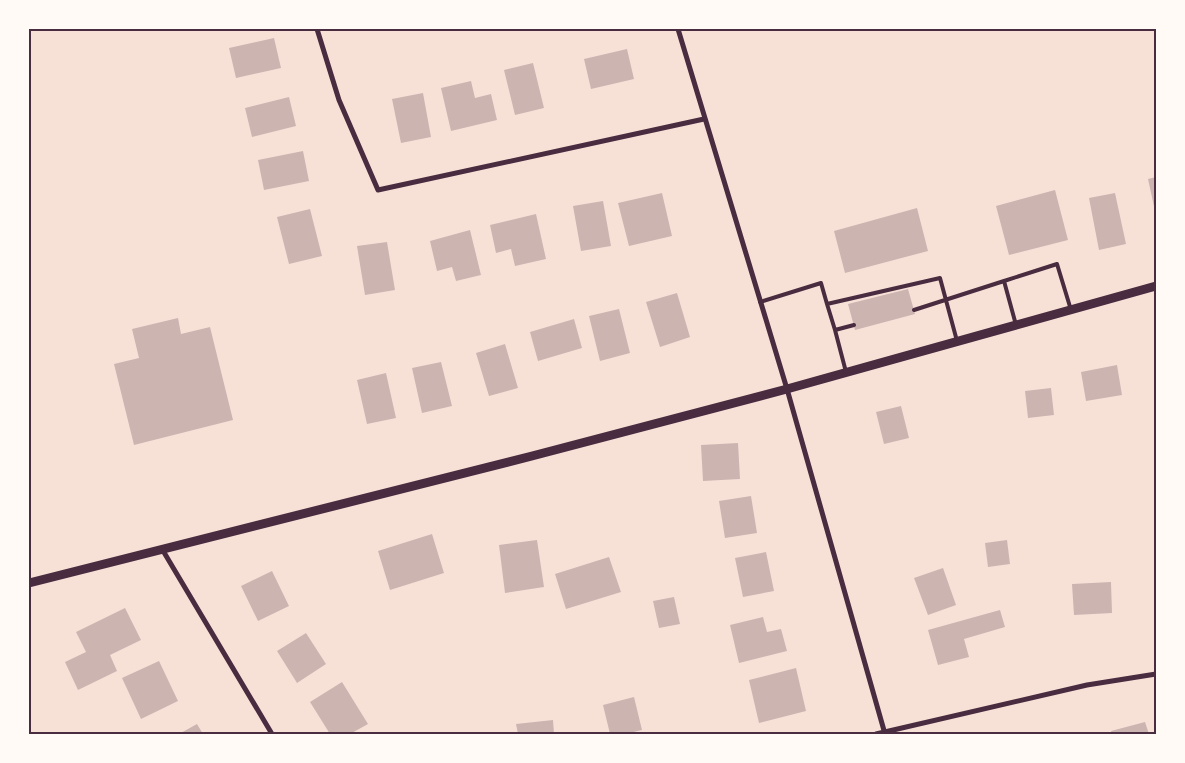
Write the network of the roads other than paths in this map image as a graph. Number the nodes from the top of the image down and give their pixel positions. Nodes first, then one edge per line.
1 (317, 29) edge
2 (678, 29) edge
3 (704, 119) junction
4 (1004, 281) junction
5 (1156, 286) edge
6 (946, 300) junction
7 (760, 302) junction
8 (827, 304) junction
9 (914, 310) dead end
10 (1071, 310) junction
11 (854, 325) dead end
12 (1016, 325) junction
13 (834, 330) junction
14 (957, 341) junction
15 (846, 373) junction
16 (787, 390) junction
17 (162, 549) junction
18 (29, 583) edge
19 (1156, 674) edge
20 (884, 733) edge
21 (272, 734) edge
22 (876, 734) edge

1 - 3 street
2 - 3 street
3 - 7 street
4 - 6 lane
4 - 10 lane
4 - 12 lane
5 - 10 street
6 - 8 lane
6 - 9 lane
6 - 14 lane
7 - 8 lane
7 - 16 street
8 - 13 lane
10 - 12 street
11 - 13 lane
12 - 14 street
13 - 15 lane
14 - 15 street
15 - 16 street
16 - 17 street
16 - 20 street
17 - 18 street
17 - 21 street
19 - 20 street
20 - 22 street

